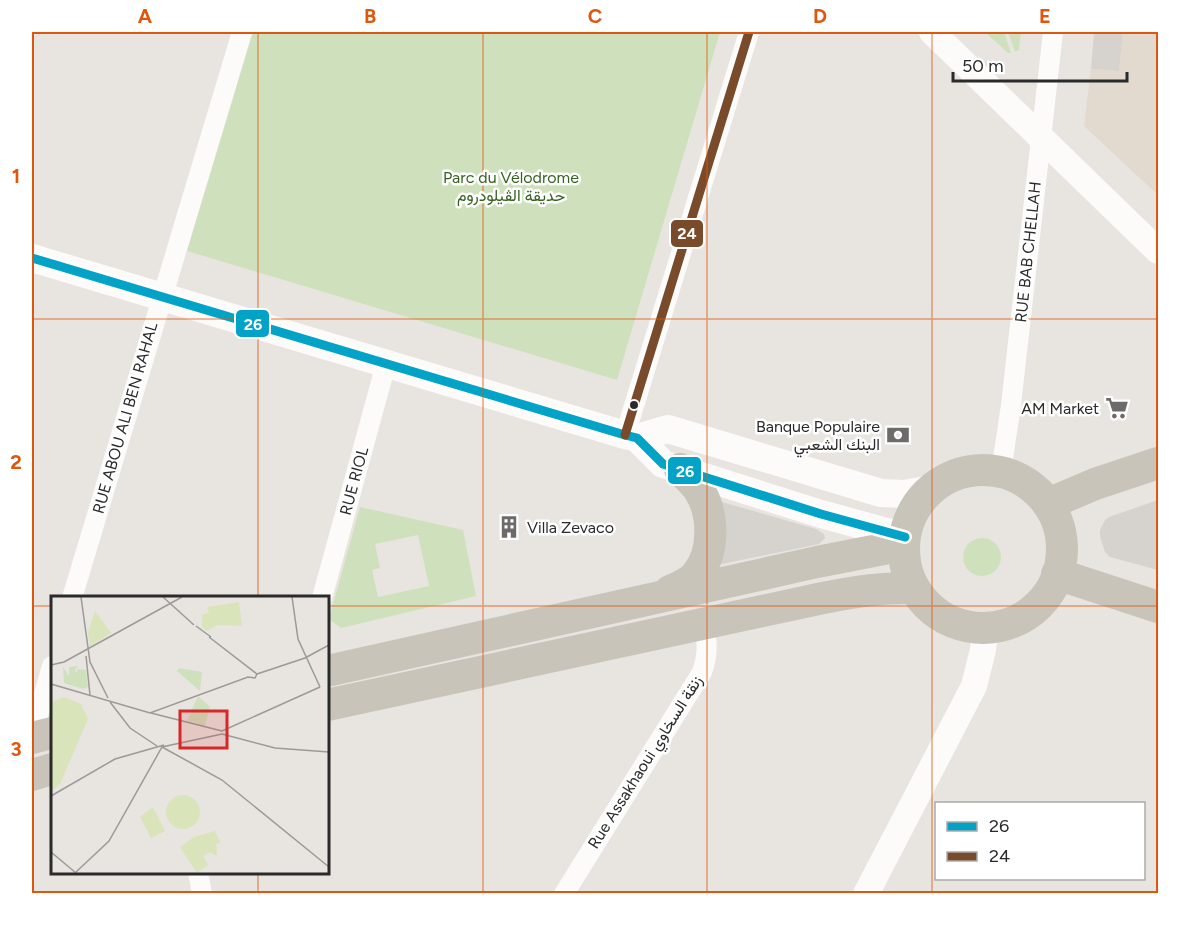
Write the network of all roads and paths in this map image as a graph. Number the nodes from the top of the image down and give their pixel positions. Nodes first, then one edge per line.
1 (242, 32) edge
2 (749, 32) edge
3 (932, 32) edge
4 (1053, 32) edge
5 (1041, 137) junction
6 (1158, 251) edge
7 (32, 258) edge
8 (162, 297) junction
9 (386, 364) junction
10 (631, 436) junction
11 (1158, 463) edge
12 (680, 469) junction
13 (1001, 472) junction
14 (932, 489) junction
15 (1048, 504) junction
16 (904, 541) junction
17 (1058, 574) junction
18 (915, 588) junction
19 (73, 596) edge
20 (323, 596) edge
21 (658, 597) junction
22 (1158, 607) edge
23 (703, 625) junction
24 (985, 628) junction
25 (51, 670) edge
26 (328, 671) edge
27 (328, 705) edge
28 (51, 733) edge
29 (32, 737) edge
30 (51, 769) edge
31 (32, 775) edge
32 (198, 874) edge
33 (202, 894) edge
34 (564, 894) edge
35 (866, 894) edge

1 - 8 street, RUE ABOU ALI BEN RAHAL
2 - 10 street
3 - 5 street
4 - 5 street, RUE BAB CHELLAH
5 - 6 street
5 - 13 street, RUE BAB CHELLAH
7 - 8 main road
8 - 9 main road
8 - 19 street, RUE ABOU ALI BEN RAHAL
9 - 10 main road
9 - 20 street, RUE RIOL
10 - 12 main road
10 - 14 main road
11 - 15 main road
12 - 16 main road
12 - 21 main road
13 - 14 main road
13 - 15 main road
14 - 16 main road
15 - 17 main road
16 - 18 main road
16 - 21 main road
17 - 22 main road
17 - 24 main road
18 - 23 main road
18 - 24 main road
21 - 26 main road
23 - 27 main road
23 - 34 street, Rue Assakhaoui زنقة السخاوي
24 - 35 street
25 - 29 street
28 - 29 main road
30 - 31 main road
32 - 33 street

